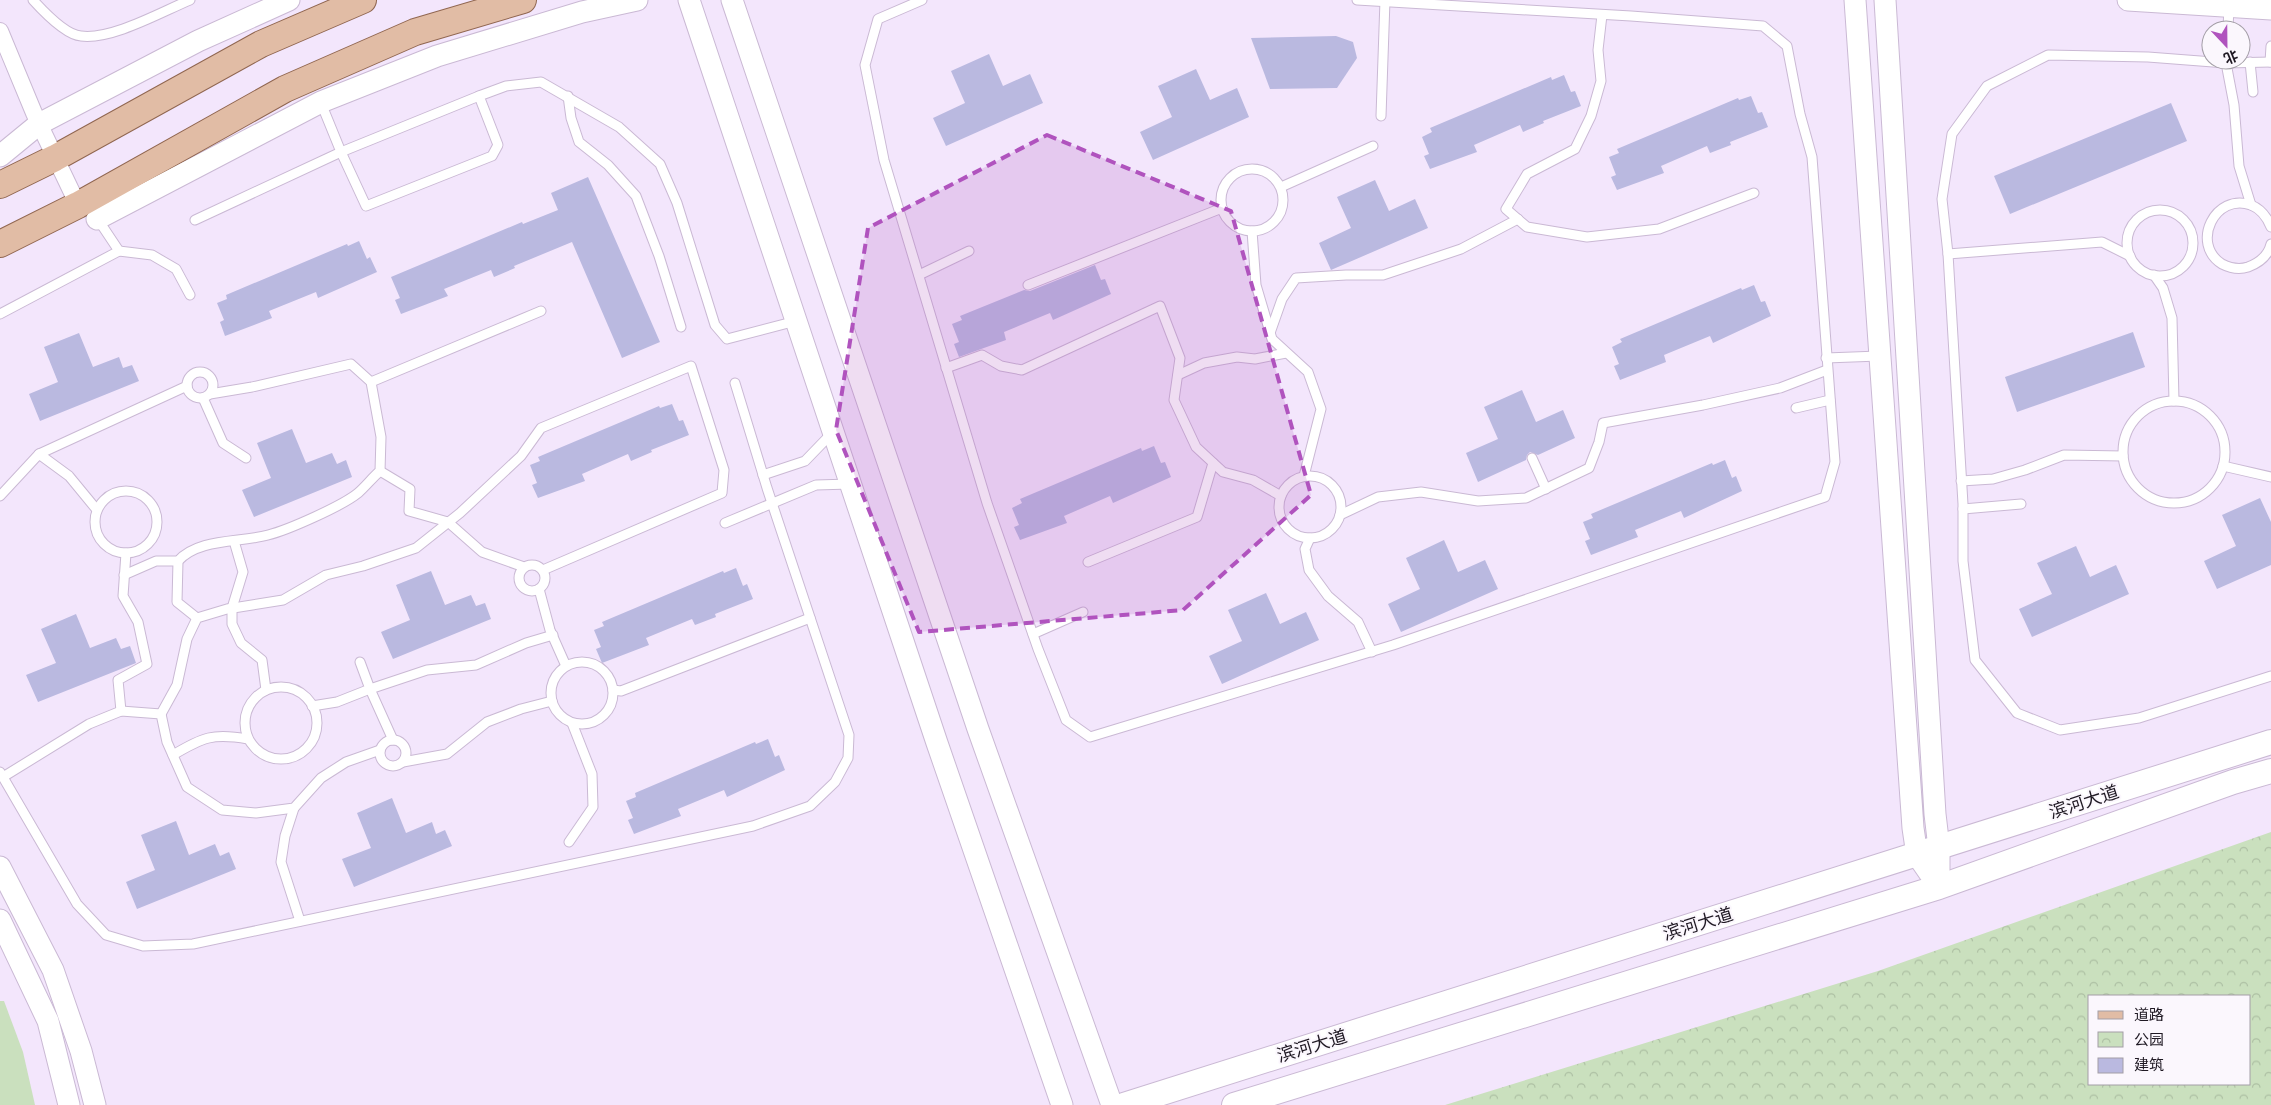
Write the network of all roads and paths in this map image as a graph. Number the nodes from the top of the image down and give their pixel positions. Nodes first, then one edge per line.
1 (33, 0) edge
2 (190, 0) edge
3 (289, 0) edge
4 (363, 0) edge
5 (523, 0) edge
6 (637, 0) edge
7 (689, 0) edge
8 (732, 0) edge
9 (922, 0) edge
10 (1357, 0) edge
11 (1855, 0) edge
12 (1886, 0) edge
13 (2128, 0) edge
14 (1385, 1) edge
15 (2229, 3) edge
16 (2271, 9) edge
17 (1602, 15) junction
18 (2228, 20) edge
19 (0, 31) edge
20 (2271, 46) edge
21 (2201, 60) edge
22 (2251, 62) edge
23 (2271, 62) edge
24 (2227, 70) edge
25 (2251, 70) edge
26 (2253, 92) dead end
27 (479, 96) junction
28 (568, 96) junction
29 (321, 102) junction
30 (1381, 116) dead end
31 (39, 124) junction
32 (1373, 146) dead end
33 (341, 152) junction
34 (0, 156) edge
35 (55, 158) junction
36 (0, 185) edge
37 (1281, 187) junction
38 (1754, 193) dead end
39 (2250, 205) junction
40 (1222, 208) junction
41 (89, 209) junction
42 (1518, 219) junction
43 (195, 220) dead end
44 (2270, 222) edge
45 (1252, 231) junction
46 (2207, 234) junction
47 (2192, 236) junction
48 (0, 244) edge
49 (2271, 244) edge
50 (119, 251) junction
51 (969, 251) dead end
52 (1948, 254) junction
53 (2130, 256) junction
54 (918, 274) junction
55 (2154, 275) junction
56 (1028, 285) dead end
57 (190, 295) dead end
58 (541, 311) dead end
59 (0, 314) edge
60 (796, 321) junction
61 (681, 327) dead end
62 (1270, 333) junction
63 (1286, 353) junction
64 (1879, 356) junction
65 (1826, 358) junction
66 (946, 368) junction
67 (1827, 370) junction
68 (1178, 375) junction
69 (371, 382) junction
70 (735, 383) dead end
71 (187, 386) junction
72 (206, 396) junction
73 (1830, 400) junction
74 (2174, 401) junction
75 (1796, 408) dead end
76 (834, 432) junction
77 (39, 454) junction
78 (2123, 456) junction
79 (246, 458) dead end
80 (1532, 458) dead end
81 (1213, 463) junction
82 (2223, 466) junction
83 (380, 471) junction
84 (763, 475) junction
85 (1304, 476) junction
86 (2271, 477) edge
87 (1961, 481) junction
88 (851, 484) junction
89 (1546, 488) junction
90 (0, 496) edge
91 (1281, 496) junction
92 (772, 503) junction
93 (2021, 504) dead end
94 (1963, 509) junction
95 (97, 510) junction
96 (1340, 515) junction
97 (448, 522) junction
98 (725, 523) dead end
99 (1310, 538) junction
100 (234, 540) junction
101 (126, 553) junction
102 (178, 561) junction
103 (1088, 562) dead end
104 (524, 567) junction
105 (543, 570) junction
106 (124, 575) junction
107 (539, 589) junction
108 (232, 608) junction
109 (1083, 612) dead end
110 (197, 618) junction
111 (810, 618) junction
112 (1032, 634) junction
113 (552, 635) junction
114 (1372, 652) junction
115 (360, 662) dead end
116 (566, 666) junction
117 (2271, 676) edge
118 (370, 688) junction
119 (266, 690) junction
120 (613, 690) junction
121 (552, 701) junction
122 (312, 706) junction
123 (121, 711) junction
124 (161, 714) junction
125 (572, 723) junction
126 (248, 739) junction
127 (393, 740) junction
128 (2271, 742) edge
129 (380, 750) junction
130 (173, 755) junction
131 (403, 762) junction
132 (2271, 771) edge
133 (2, 775) edge
134 (294, 808) junction
135 (570, 842) dead end
136 (1928, 852) junction
137 (0, 867) edge
138 (1939, 887) junction
139 (0, 920) edge
140 (300, 921) junction
141 (69, 1105) edge
142 (94, 1105) edge
143 (1062, 1105) edge
144 (1112, 1105) edge
145 (1124, 1105) edge
146 (1234, 1105) edge

1 - 2 lane
3 - 31 street
4 - 35 main road
5 - 41 main road
6 - 29 street
7 - 60 street
8 - 144 street
9 - 54 lane
10 - 14 lane
11 - 64 street
12 - 136 street
13 - 15 street
14 - 17 lane
14 - 30 lane
15 - 16 street
15 - 18 lane
17 - 42 lane
17 - 65 lane
19 - 31 street
20 - 23 lane
21 - 52 lane
22 - 23 lane
24 - 39 lane
25 - 26 lane
27 - 28 lane
27 - 33 lane
27 - 33 lane
28 - 60 lane
28 - 61 lane
29 - 33 lane
29 - 41 street
31 - 34 street
31 - 35 street
32 - 37 lane
33 - 43 lane
35 - 36 main road
35 - 41 street
37 - 40 lane
37 - 45 lane
38 - 42 lane
39 - 44 lane
39 - 46 lane
40 - 45 lane
40 - 56 lane
41 - 48 main road
41 - 50 lane
42 - 62 lane
45 - 62 lane
46 - 47 lane
46 - 49 lane
47 - 53 lane
47 - 55 lane
50 - 57 lane
50 - 59 lane
51 - 54 lane
52 - 53 lane
52 - 87 lane
53 - 55 lane
54 - 66 lane
55 - 74 lane
58 - 69 lane
60 - 76 street
62 - 63 lane
63 - 68 lane
63 - 85 lane
64 - 65 lane
64 - 136 street
65 - 67 lane
66 - 68 lane
66 - 112 lane
67 - 73 lane
67 - 89 lane
68 - 81 lane
69 - 72 lane
69 - 83 lane
70 - 84 lane
71 - 72 lane
71 - 72 lane
71 - 77 lane
72 - 79 lane
73 - 75 lane
73 - 114 lane
74 - 78 lane
74 - 82 lane
76 - 84 lane
76 - 88 street
77 - 90 lane
77 - 95 lane
78 - 82 lane
78 - 87 lane
80 - 89 lane
81 - 91 lane
81 - 103 lane
82 - 86 lane
83 - 97 lane
83 - 100 lane
84 - 92 lane
85 - 91 lane
85 - 96 lane
87 - 94 lane
88 - 92 lane
88 - 143 street
89 - 96 lane
91 - 99 lane
92 - 98 lane
92 - 111 lane
93 - 94 lane
94 - 117 lane
95 - 101 lane
95 - 101 lane
96 - 99 lane
97 - 104 lane
97 - 105 lane
97 - 108 lane
99 - 114 lane
100 - 102 lane
100 - 108 lane
101 - 106 lane
102 - 106 lane
102 - 110 lane
104 - 105 lane
104 - 107 lane
105 - 107 lane
106 - 123 lane
107 - 113 lane
108 - 110 lane
108 - 119 lane
109 - 112 lane
110 - 124 lane
111 - 120 lane
111 - 140 lane
112 - 114 lane
113 - 116 lane
113 - 118 lane
115 - 118 lane
116 - 120 lane
116 - 121 lane
118 - 122 lane
118 - 127 lane
119 - 122 lane
119 - 126 lane
120 - 125 lane
121 - 125 lane
121 - 131 lane
122 - 126 lane
123 - 124 lane
123 - 133 lane
124 - 130 lane
125 - 135 lane
126 - 130 lane
127 - 129 lane
127 - 131 lane
128 - 136 main road, 滨河大道
129 - 131 lane
129 - 134 lane
130 - 134 lane
132 - 138 main road, 滨河大道
133 - 140 lane
134 - 140 lane
136 - 138 street
136 - 145 main road, 滨河大道
137 - 142 street
138 - 146 main road, 滨河大道
139 - 141 street

